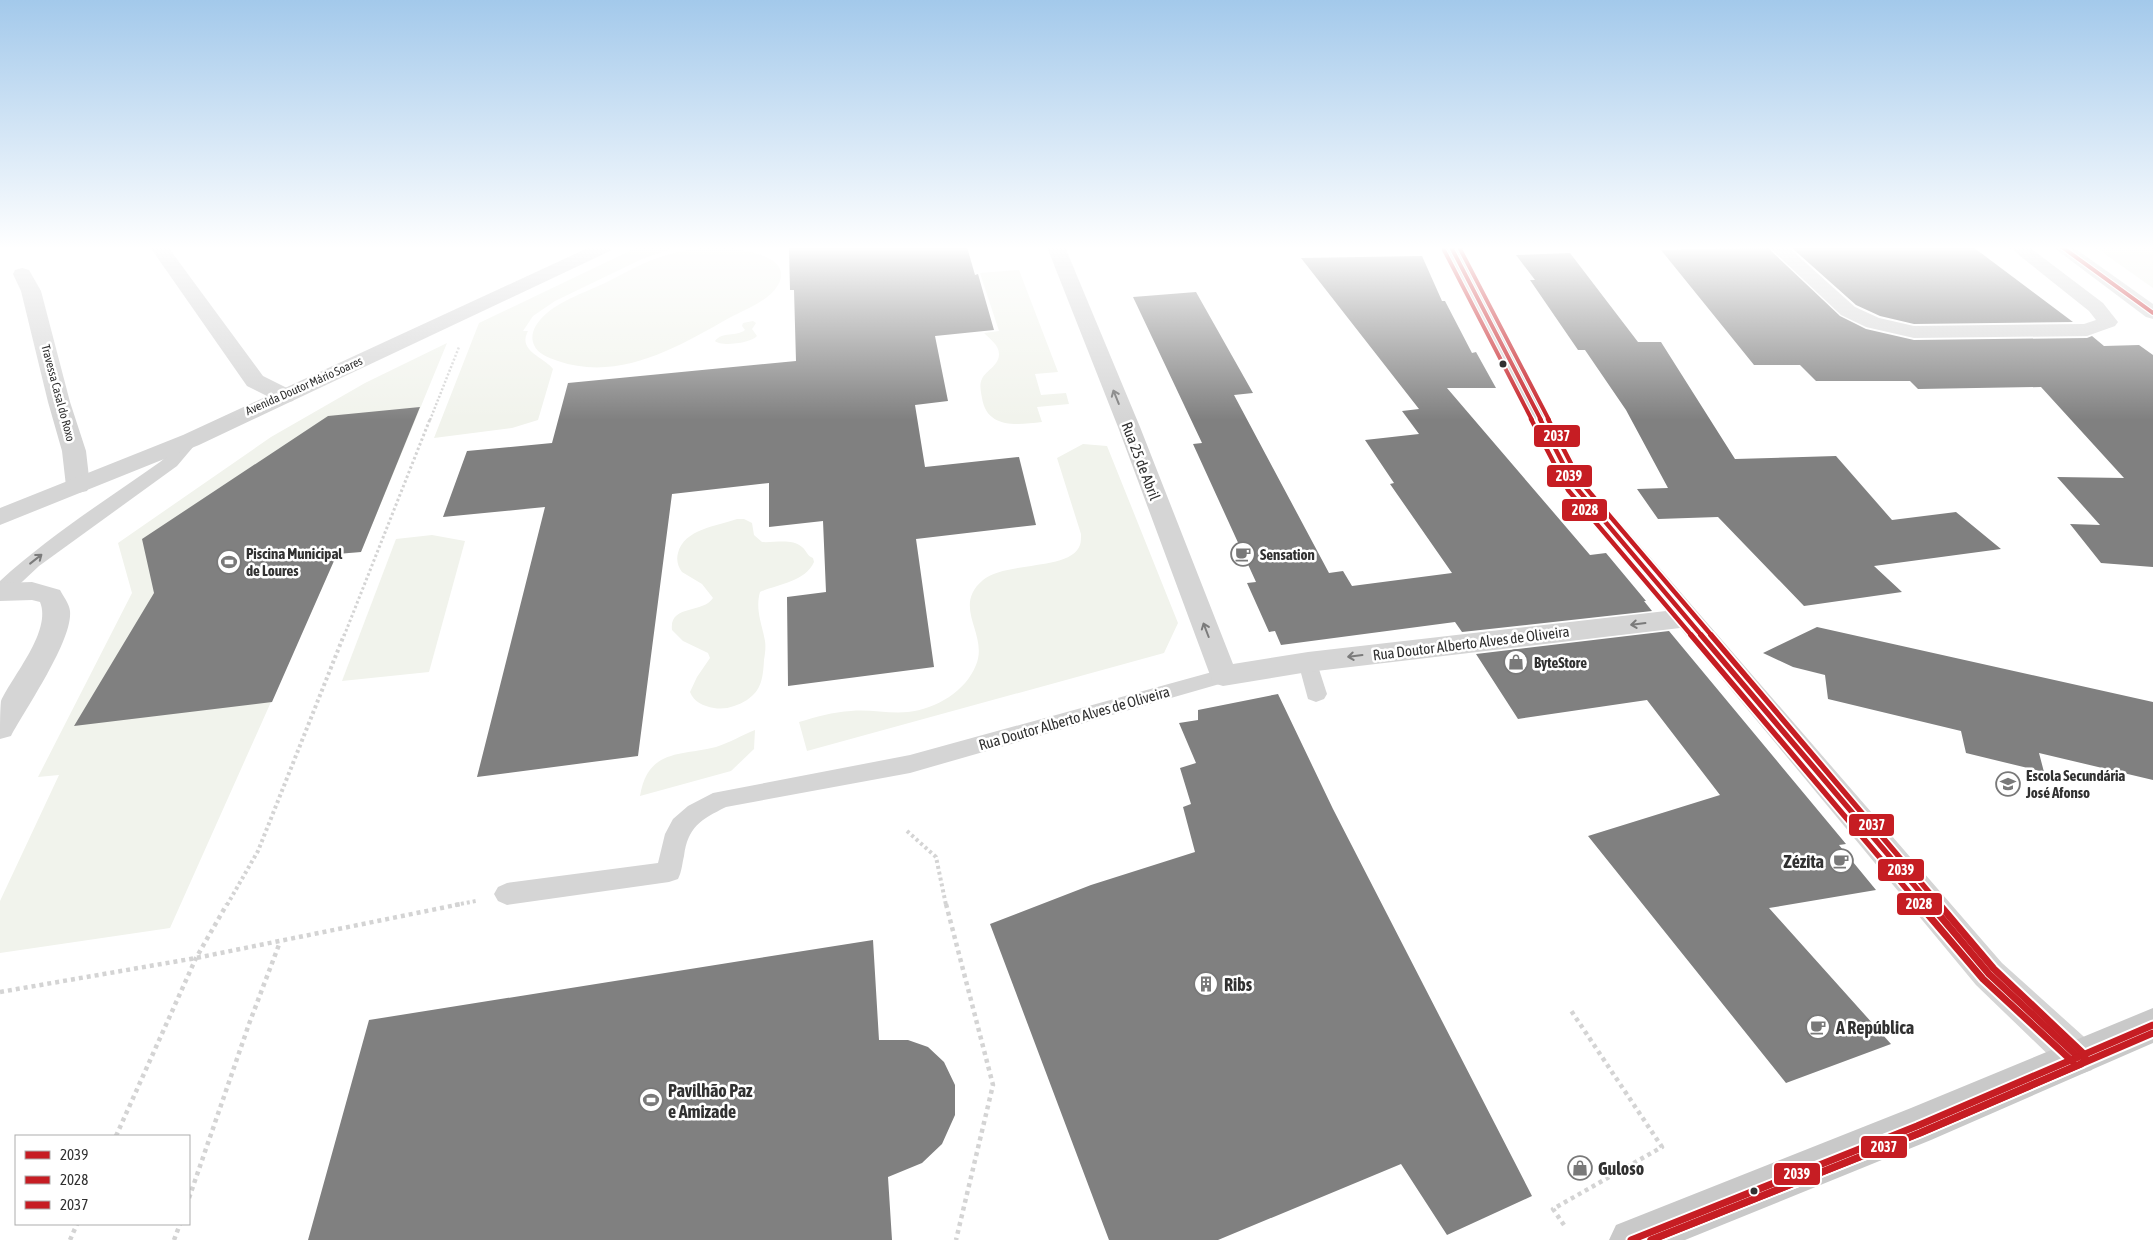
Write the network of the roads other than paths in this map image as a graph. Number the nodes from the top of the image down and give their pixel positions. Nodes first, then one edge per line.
1 (34, 305) edge
2 (200, 305) edge
3 (480, 305) edge
4 (1079, 305) edge
5 (1481, 305) edge
6 (1841, 305) edge
7 (2093, 305) edge
8 (2142, 305) edge
9 (2153, 313) edge
10 (285, 396) junction
11 (190, 440) junction
12 (78, 486) junction
13 (0, 517) edge
14 (0, 592) edge
15 (1687, 618) junction
16 (1308, 662) junction
17 (1223, 676) junction
18 (1316, 694) dead end
19 (0, 728) edge
20 (507, 894) road end
21 (2153, 1026) edge
22 (2078, 1057) junction
23 (1646, 1237) edge

1 - 12 street, Travessa Casal do Roxo
2 - 10 street
3 - 10 street, Avenida Doutor Mário Soares
17 -> 4 street, Rua 25 de Abril
5 - 15 street
6 - 7 street
8 - 9 street
10 - 11 street, Avenida Doutor Mário Soares
11 - 12 street, Avenida Doutor Mário Soares
14 -> 11 lane
12 - 13 street, Avenida Doutor Mário Soares
14 - 19 street
15 -> 16 street, Rua Doutor Alberto Alves de Oliveira
15 - 22 street
16 - 17 street, Rua Doutor Alberto Alves de Oliveira
16 - 18 lane
17 - 20 lane, Rua Doutor Alberto Alves de Oliveira
21 - 22 main road
22 - 23 main road

